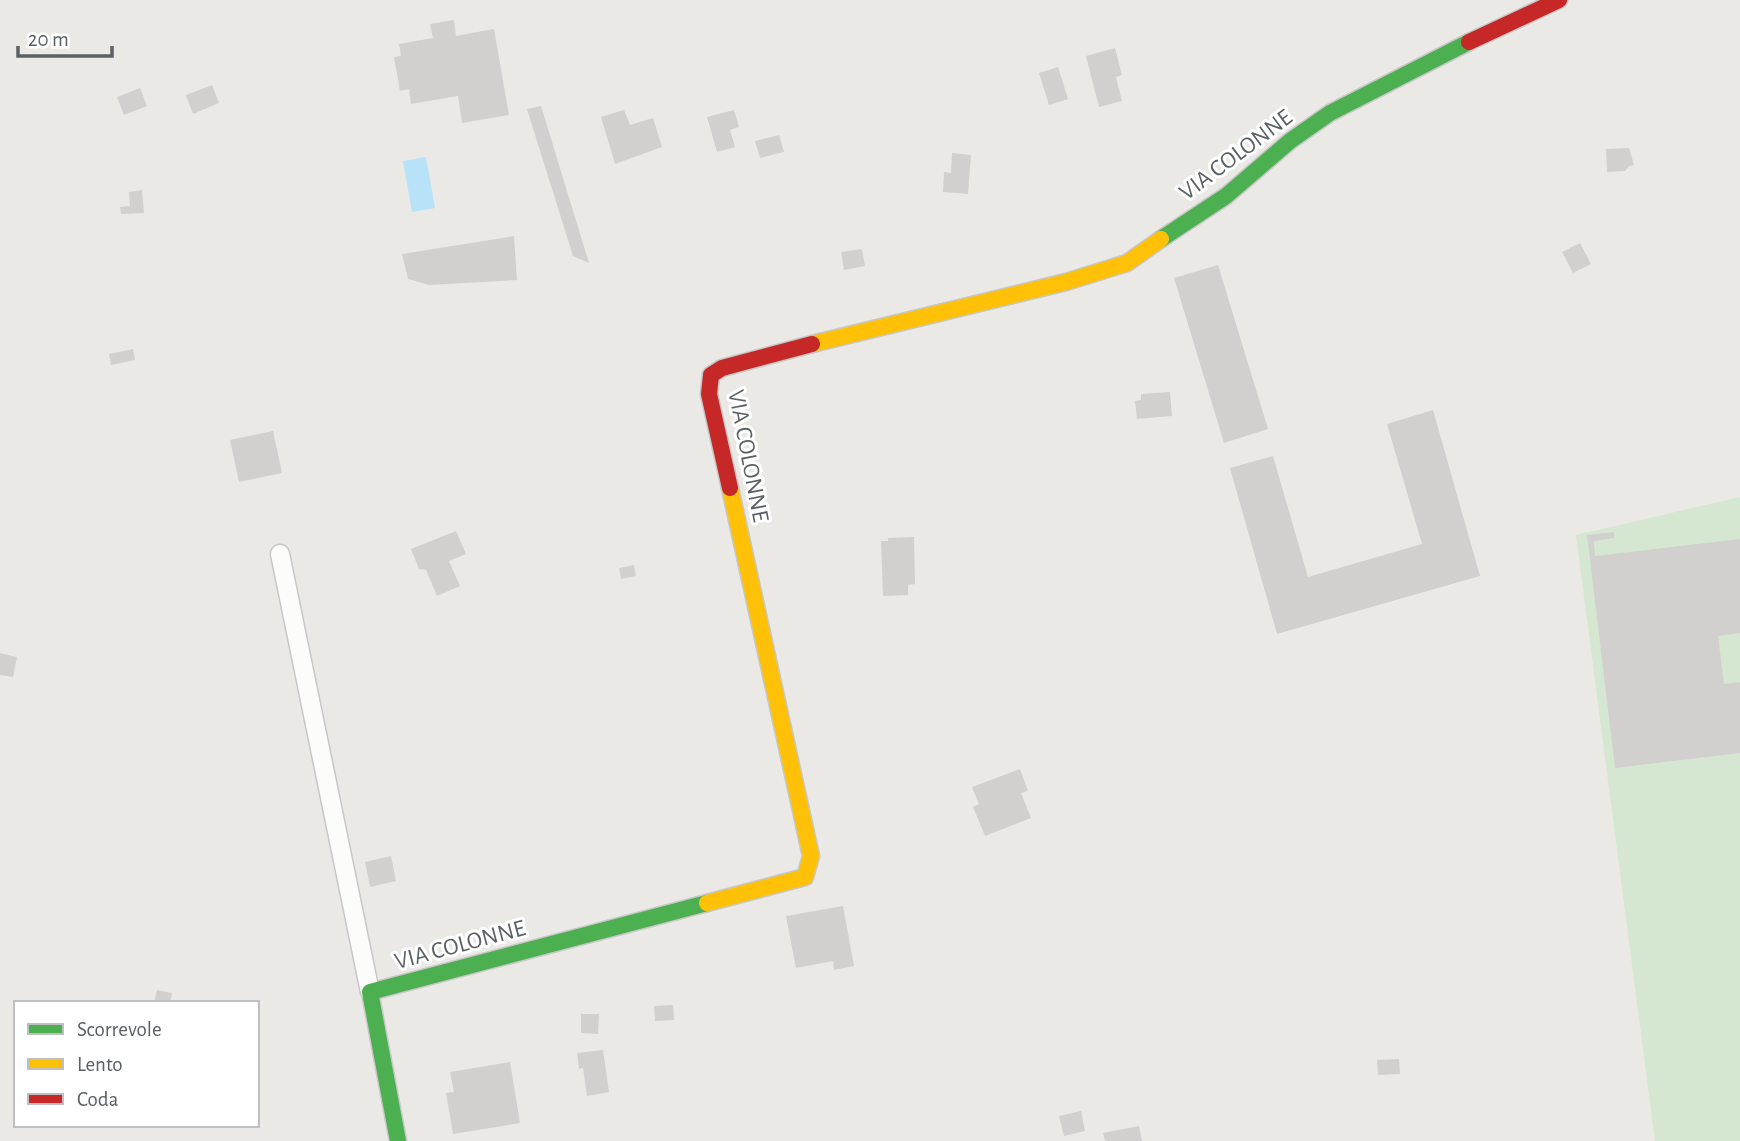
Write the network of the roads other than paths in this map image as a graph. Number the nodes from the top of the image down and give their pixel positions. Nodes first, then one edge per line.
1 (1559, 0) edge
2 (279, 554) dead end
3 (370, 992) junction
4 (398, 1141) edge

1 - 3 street, VIA COLONNE
2 - 3 lane
3 - 4 street, VIA COLONNE

